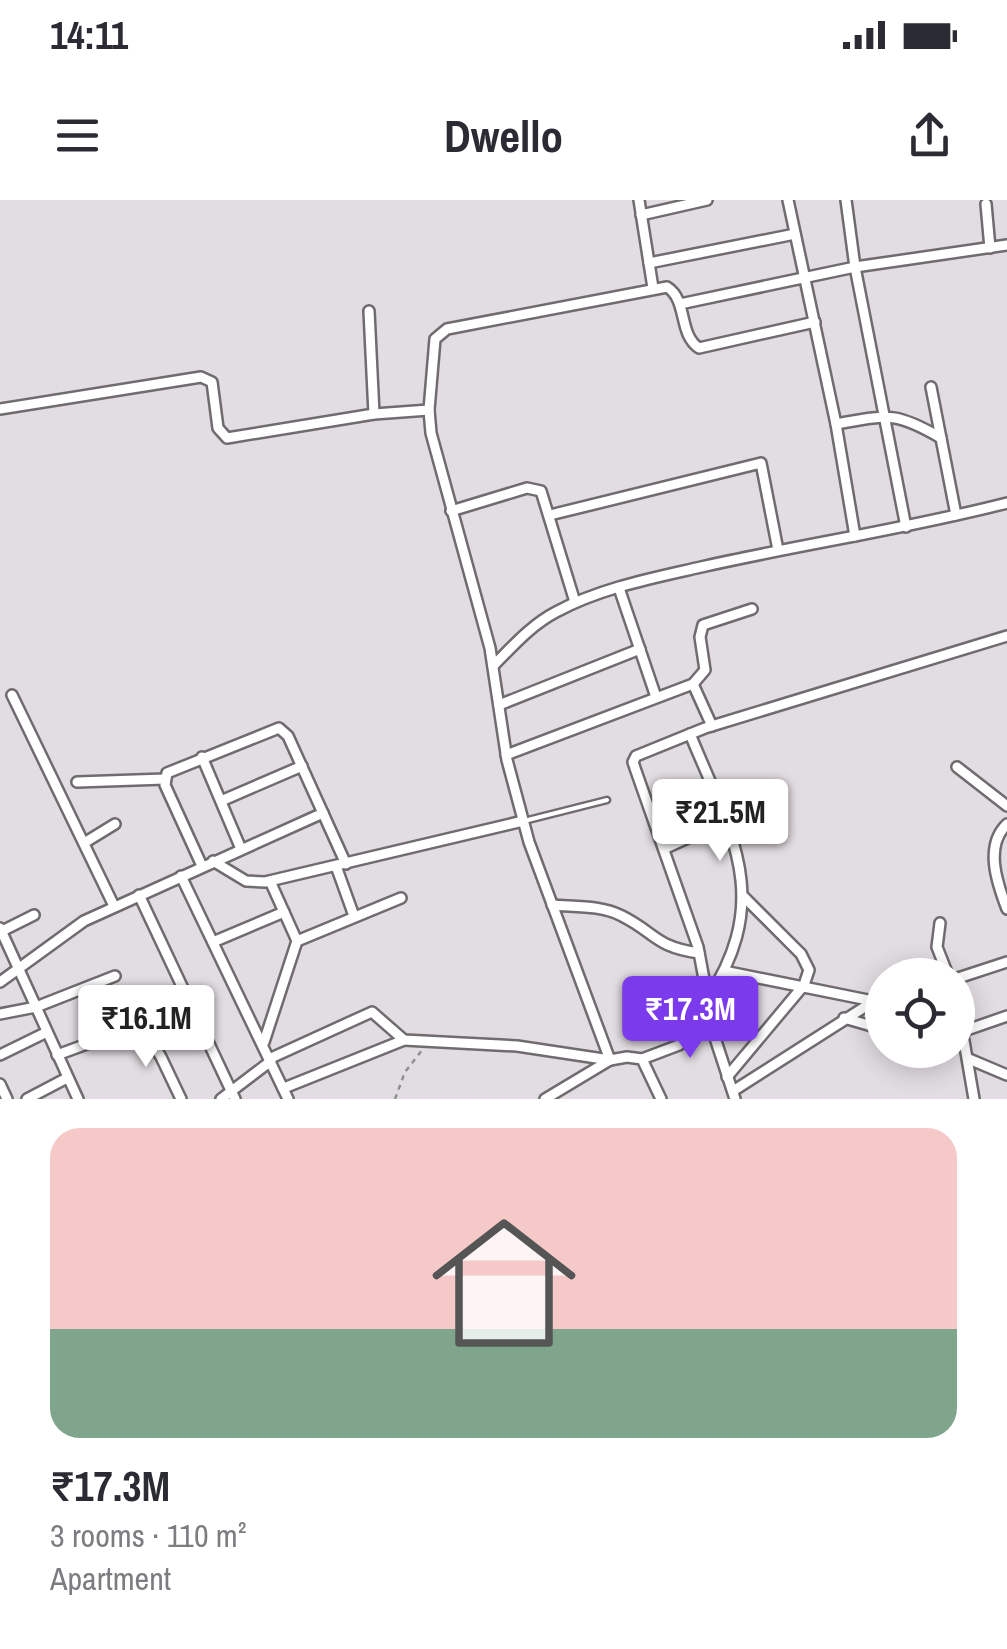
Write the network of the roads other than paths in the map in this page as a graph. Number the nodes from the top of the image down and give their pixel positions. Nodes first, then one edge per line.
1 (639, 200) edge
2 (707, 200) edge
3 (788, 200) edge
4 (846, 200) edge
5 (986, 204) dead end
6 (641, 215) junction
7 (796, 234) junction
8 (1007, 245) edge
9 (990, 248) junction
10 (649, 263) junction
11 (855, 268) junction
12 (805, 276) junction
13 (653, 288) junction
14 (680, 304) junction
15 (369, 311) dead end
16 (815, 322) junction
17 (930, 387) dead end
18 (0, 408) edge
19 (430, 410) junction
20 (374, 414) junction
21 (884, 415) junction
22 (836, 424) junction
23 (941, 438) junction
24 (1006, 503) edge
25 (451, 510) junction
26 (956, 515) junction
27 (550, 516) junction
28 (906, 527) junction
29 (855, 536) junction
30 (778, 550) junction
31 (619, 588) junction
32 (576, 602) junction
33 (752, 609) dead end
34 (1007, 636) edge
35 (640, 649) junction
36 (493, 666) junction
37 (693, 684) junction
38 (12, 695) dead end
39 (656, 697) junction
40 (499, 705) junction
41 (712, 726) junction
42 (690, 734) junction
43 (506, 755) junction
44 (202, 757) junction
45 (302, 766) junction
46 (957, 767) dead end
47 (165, 779) junction
48 (77, 782) dead end
49 (607, 800) dead end
50 (221, 801) junction
51 (1007, 806) edge
52 (323, 813) junction
53 (725, 820) junction
54 (523, 821) junction
55 (115, 824) dead end
56 (1007, 824) edge
57 (84, 843) junction
58 (241, 849) junction
59 (664, 849) junction
60 (213, 861) junction
61 (341, 864) junction
62 (1007, 864) edge
63 (202, 866) junction
64 (995, 867) junction
65 (181, 876) junction
66 (270, 881) junction
67 (139, 895) junction
68 (743, 896) junction
69 (401, 898) dead end
70 (552, 905) junction
71 (114, 906) junction
72 (1007, 910) edge
73 (284, 912) junction
74 (34, 916) dead end
75 (354, 916) junction
76 (940, 923) dead end
77 (1, 930) edge
78 (297, 941) junction
79 (214, 942) junction
80 (699, 954) junction
81 (942, 958) edge
82 (1007, 962) edge
83 (19, 968) junction
84 (724, 971) junction
85 (975, 972) edge
86 (115, 976) dead end
87 (0, 982) edge
88 (804, 985) junction
89 (865, 996) edge
90 (191, 1000) junction
91 (707, 1000) junction
92 (865, 1006) edge
93 (36, 1007) junction
94 (0, 1014) edge
95 (1007, 1016) edge
96 (710, 1017) junction
97 (844, 1018) junction
98 (141, 1024) junction
99 (865, 1025) edge
100 (975, 1028) edge
101 (47, 1032) junction
102 (404, 1040) junction
103 (264, 1043) junction
104 (0, 1055) edge
105 (57, 1056) junction
106 (271, 1059) junction
107 (975, 1059) edge
108 (610, 1060) junction
109 (642, 1060) junction
110 (970, 1068) edge
111 (1007, 1076) edge
112 (727, 1077) junction
113 (67, 1078) junction
114 (0, 1084) edge
115 (233, 1094) edge
116 (286, 1094) edge
117 (734, 1095) edge
118 (657, 1098) edge
119 (7, 1099) edge
120 (27, 1099) edge
121 (78, 1099) edge
122 (180, 1099) edge
123 (221, 1099) edge
124 (545, 1099) edge
125 (974, 1099) edge

1 - 6 street
2 - 6 street
3 - 7 street
4 - 11 street
5 - 9 street
6 - 10 street
7 - 10 street
7 - 12 street
8 - 9 street
9 - 11 street
10 - 13 street
11 - 12 street
11 - 21 street
12 - 14 street
12 - 16 street
13 - 14 street
13 - 19 street
14 - 16 street
15 - 20 street
16 - 22 street
17 - 23 street
18 - 20 street
19 - 20 street
19 - 25 street
21 - 22 street
21 - 23 street
21 - 28 street
22 - 29 street
23 - 26 street
24 - 26 street
25 - 27 street
25 - 36 street
26 - 28 street
27 - 30 street
27 - 32 street
28 - 29 street
29 - 30 street
30 - 31 street
31 - 32 street
31 - 35 street
32 - 36 street
33 - 37 street
34 - 41 street
35 - 39 street
35 - 40 street
36 - 40 street
37 - 39 street
37 - 41 street
38 - 57 street
39 - 43 street
40 - 43 street
41 - 42 street
42 - 53 street
42 - 59 street
43 - 54 street
44 - 45 street
44 - 47 street
44 - 50 street
45 - 50 street
45 - 52 street
46 - 51 street
47 - 48 street
47 - 63 street
49 - 54 lane
50 - 58 street
52 - 58 street
52 - 61 street
53 - 59 street
53 - 68 street
54 - 61 street
54 - 70 street
55 - 57 street
56 - 64 street
57 - 71 street
58 - 60 street
59 - 80 street
60 - 63 street
60 - 66 street
61 - 66 street
61 - 75 street
62 - 64 street
63 - 65 street
64 - 72 street
65 - 67 street
65 - 79 street
66 - 73 street
67 - 71 street
67 - 90 street
68 - 84 street
68 - 88 street
69 - 75 street
70 - 80 street
70 - 108 street
71 - 83 street
73 - 78 street
73 - 79 street
74 - 77 street
75 - 78 street
76 - 81 street
77 - 83 street
78 - 103 street
79 - 103 street
80 - 91 street
82 - 85 street
83 - 87 street
83 - 93 street
84 - 88 street
84 - 91 street
86 - 93 street
88 - 89 street
88 - 112 street
90 - 98 street
90 - 115 street
91 - 96 street
92 - 97 street
93 - 94 street
93 - 101 street
95 - 100 street
96 - 109 street
96 - 112 street
97 - 99 street
97 - 117 street
98 - 105 street
98 - 122 street
101 - 104 street
101 - 105 street
102 - 106 street
102 - 108 street
102 - 116 street
103 - 106 street
105 - 113 street
106 - 115 street
106 - 116 street
107 - 111 street
108 - 109 street
108 - 124 street
109 - 118 street
110 - 125 street
112 - 117 street
113 - 120 street
113 - 121 street
114 - 119 street
115 - 123 street

